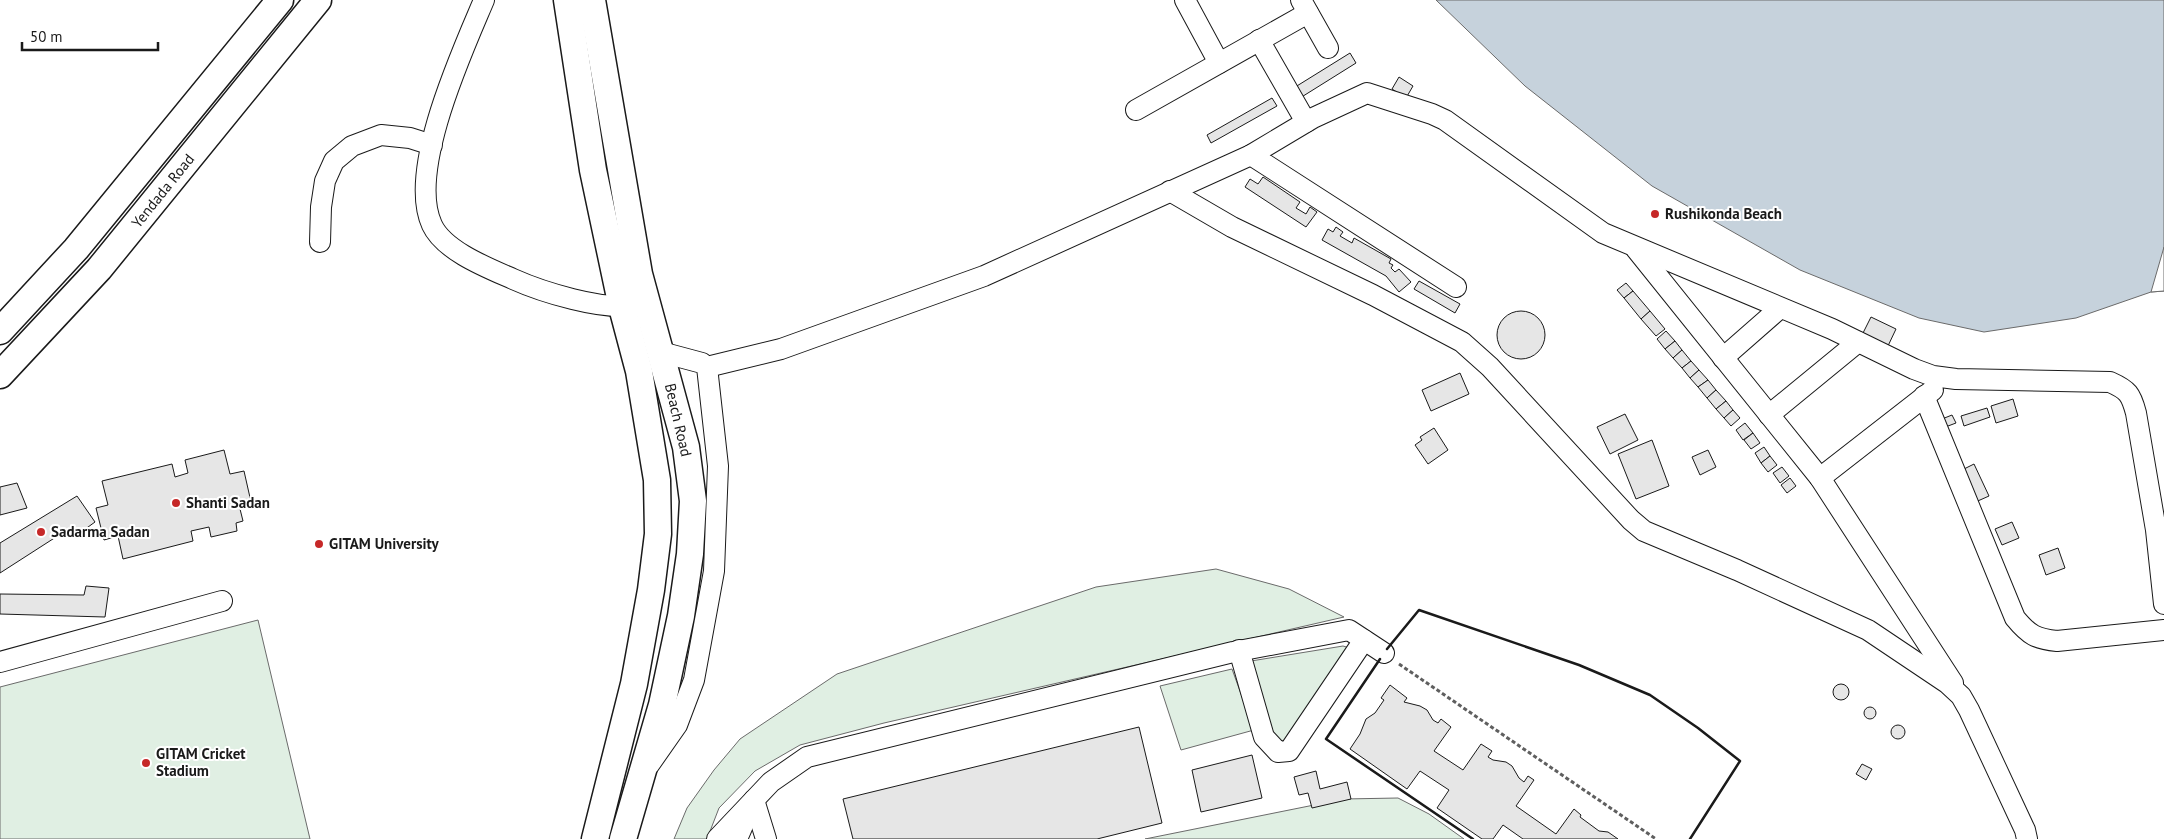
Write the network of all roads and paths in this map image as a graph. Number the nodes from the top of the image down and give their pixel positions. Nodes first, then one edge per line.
1 (280, 0) edge
2 (318, 0) edge
3 (484, 0) edge
4 (567, 0) edge
5 (592, 0) edge
6 (1192, 3) edge
7 (1305, 6) edge
8 (1259, 40) junction
9 (1328, 48) dead end
10 (1219, 63) junction
11 (1136, 110) dead end
12 (1306, 122) junction
13 (432, 145) junction
14 (1251, 155) junction
15 (1170, 192) junction
16 (320, 242) dead end
17 (1634, 248) junction
18 (1456, 287) dead end
19 (634, 305) junction
20 (1780, 308) junction
21 (0, 331) edge
22 (1858, 342) junction
23 (661, 352) junction
24 (1723, 358) junction
25 (707, 367) junction
26 (0, 375) edge
27 (1948, 378) junction
28 (1924, 396) junction
29 (1769, 415) junction
30 (1820, 478) junction
31 (222, 601) dead end
32 (2164, 604) edge
33 (2164, 630) edge
34 (1357, 635) junction
35 (1239, 650) junction
36 (1384, 653) joint
37 (0, 662) edge
38 (1961, 696) junction
39 (643, 773) junction
40 (754, 800) junction
41 (594, 839) edge
42 (623, 839) edge
43 (717, 839) edge
44 (737, 839) edge
45 (766, 839) edge
46 (1656, 839) edge
47 (2027, 839) edge

1 - 21 main road, Yendada Road
2 - 26 main road, Yendada Road
3 - 13 street
4 - 19 main road
5 - 19 main road, Beach Road
6 - 10 street
7 - 8 street
7 - 9 street
8 - 10 street
8 - 12 street
10 - 11 street
12 - 14 street
12 - 17 street
13 - 16 street
13 - 19 street
14 - 15 street
14 - 18 street
15 - 25 street
15 - 38 street
17 - 20 street
17 - 24 street
19 - 23 main road, Beach Road
19 - 41 main road
20 - 22 street
20 - 24 street
22 - 27 street
22 - 29 street
23 - 25 street
23 - 39 main road, Beach Road
24 - 29 street
25 - 39 street
27 - 28 street
27 - 32 street
28 - 30 street
28 - 33 street
29 - 30 street
30 - 38 street
31 - 37 street
34 - 35 street
34 - 35 street
34 - 36 street
35 - 40 street
36 - 46 path
38 - 47 street
39 - 42 main road, Beach Road
40 - 43 street
40 - 44 street
40 - 45 street

